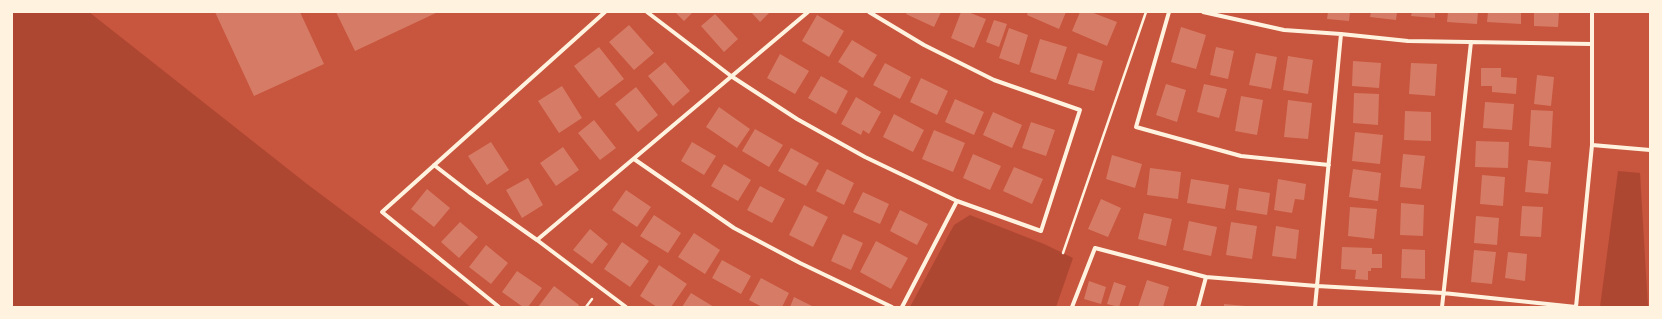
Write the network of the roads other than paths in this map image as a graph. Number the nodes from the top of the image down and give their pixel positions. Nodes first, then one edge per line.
1 (605, 12) edge
2 (647, 12) edge
3 (808, 12) edge
4 (869, 12) edge
5 (1169, 12) edge
6 (1203, 12) edge
7 (1592, 12) edge
8 (1342, 34) junction
9 (1471, 42) junction
10 (1592, 44) junction
11 (731, 76) junction
12 (1592, 145) junction
13 (1650, 150) edge
14 (634, 160) junction
15 (434, 165) junction
16 (1329, 165) junction
17 (957, 201) junction
18 (537, 240) junction
19 (1206, 277) junction
20 (1317, 286) junction
21 (1443, 293) junction
22 (499, 307) edge
23 (626, 307) edge
24 (892, 307) edge
25 (902, 307) edge
26 (1072, 307) edge
27 (1198, 307) edge
28 (1315, 307) edge
29 (1442, 307) edge
30 (1576, 307) edge

1 - 15 street
2 - 11 street
3 - 11 street
4 - 17 street
5 - 16 street
6 - 8 street
7 - 10 street
8 - 9 street
8 - 16 street
9 - 10 street
9 - 21 street
10 - 12 street
11 - 14 street
11 - 17 street
12 - 13 street
12 - 30 street
14 - 18 street
14 - 24 street
15 - 18 street
15 - 22 street
16 - 20 street
17 - 25 street
18 - 23 street
19 - 20 street
19 - 26 street
19 - 27 street
20 - 21 street
20 - 28 street
21 - 29 street
21 - 30 street

